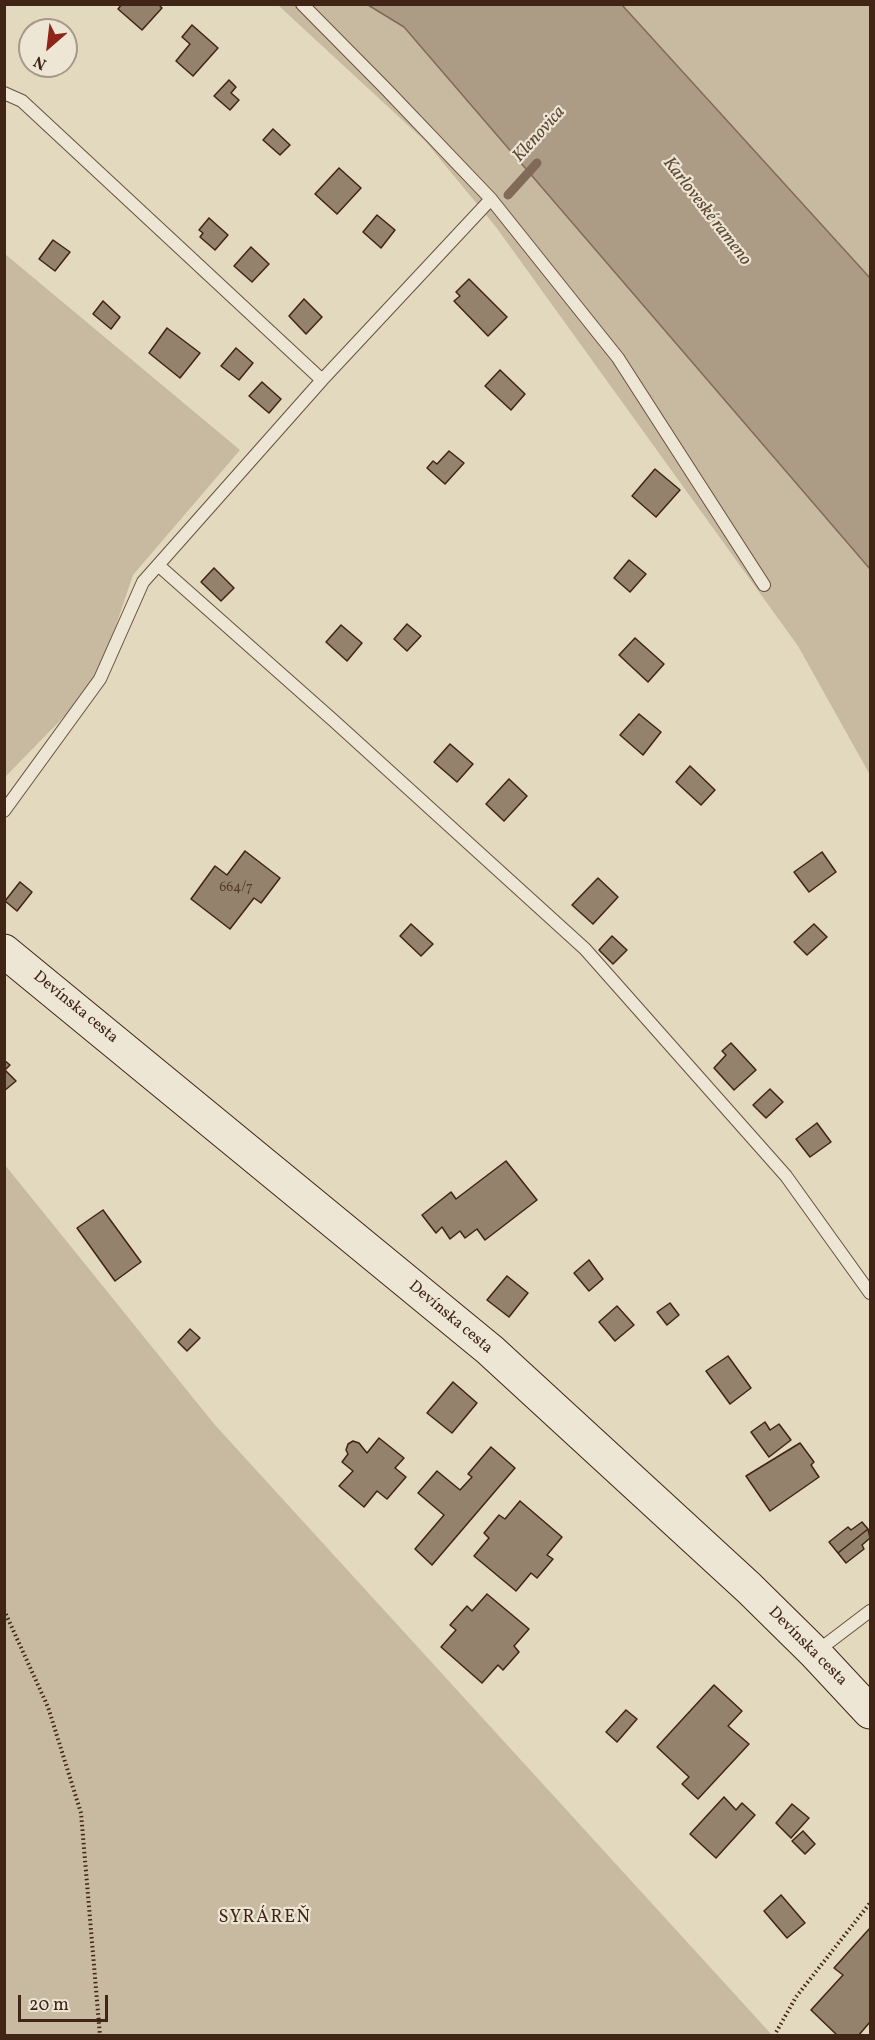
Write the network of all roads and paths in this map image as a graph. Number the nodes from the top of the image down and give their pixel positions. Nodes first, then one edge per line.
1 (302, 4) edge
2 (4, 93) edge
3 (491, 200) junction
4 (322, 380) junction
5 (158, 565) junction
6 (765, 585) dead end
7 (4, 811) edge
8 (4, 951) edge
9 (870, 1293) edge
10 (4, 1610) edge
11 (870, 1611) edge
12 (815, 1653) junction
13 (870, 1712) edge
14 (870, 1903) edge
15 (99, 2036) edge
16 (774, 2036) edge

1 - 3 lane
2 - 4 lane
3 - 4 lane
3 - 6 lane
4 - 5 lane
5 - 7 lane
5 - 9 lane
8 - 12 street, Devínska cesta
10 - 15 path
11 - 12 lane
12 - 13 street, Devínska cesta
14 - 16 path

